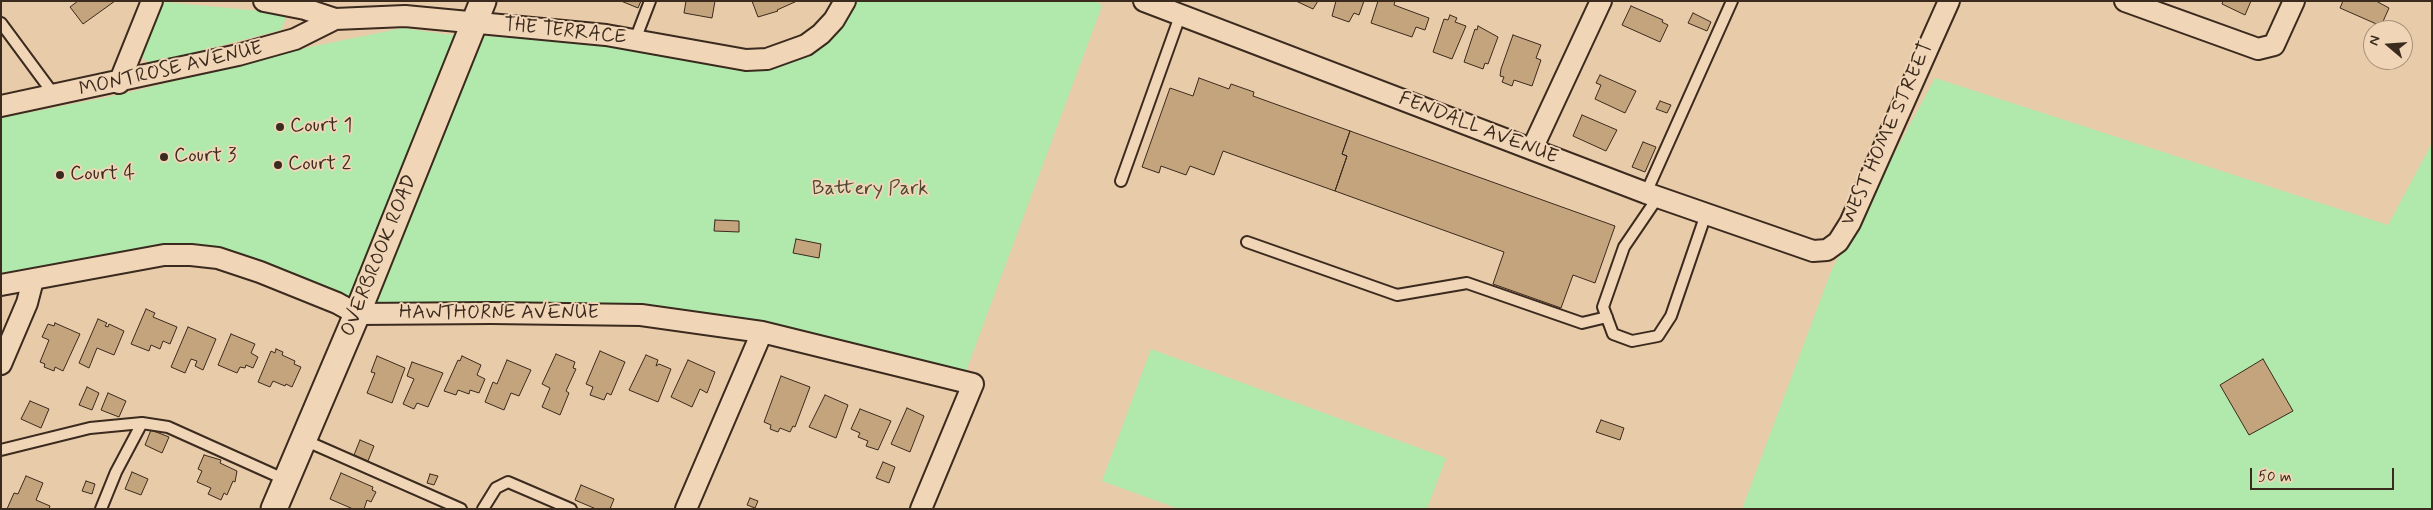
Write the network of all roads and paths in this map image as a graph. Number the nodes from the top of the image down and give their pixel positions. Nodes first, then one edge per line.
1 (152, 1) edge
2 (264, 1) edge
3 (650, 1) edge
4 (845, 1) edge
5 (1144, 1) edge
6 (1601, 1) edge
7 (1732, 1) edge
8 (1948, 1) edge
9 (2125, 1) edge
10 (2294, 1) edge
11 (478, 12) edge
12 (1180, 16) junction
13 (336, 19) junction
14 (1, 23) edge
15 (635, 40) junction
16 (118, 82) junction
17 (55, 96) junction
18 (1, 106) edge
19 (1532, 149) junction
20 (1121, 180) dead end
21 (1652, 195) junction
22 (1706, 214) junction
23 (1247, 242) dead end
24 (1814, 251) joint
25 (33, 280) junction
26 (1, 285) edge
27 (357, 314) junction
28 (1607, 317) junction
29 (762, 332) junction
30 (1, 364) edge
31 (142, 423) junction
32 (304, 440) junction
33 (1, 450) edge
34 (286, 480) junction
35 (101, 509) edge
36 (274, 509) edge
37 (461, 509) edge
38 (483, 509) edge
39 (571, 509) edge
40 (686, 509) edge
41 (921, 509) edge

1 - 16 street
2 - 13 street, THE TERRACE
3 - 15 lane
4 - 15 street, THE TERRACE
5 - 12 street, FENDALL AVENUE
6 - 19 street
7 - 21 lane
8 - 24 street, WEST HOME STREET
9 - 10 street
11 - 13 street, THE TERRACE
11 - 15 street, THE TERRACE
11 - 27 street, OVERBROOK ROAD
12 - 19 street, FENDALL AVENUE
12 - 20 lane
13 - 16 street, MONTROSE AVENUE
14 - 17 lane
16 - 17 street, MONTROSE AVENUE
17 - 18 street, MONTROSE AVENUE
19 - 21 street, FENDALL AVENUE
21 - 22 street, FENDALL AVENUE
21 - 28 lane
22 - 24 street, FENDALL AVENUE
22 - 28 lane
23 - 28 lane
25 - 26 street, HAWTHORNE AVENUE
25 - 27 street, HAWTHORNE AVENUE
25 - 30 street
27 - 29 street, HAWTHORNE AVENUE
27 - 32 street, OVERBROOK ROAD
29 - 40 street
29 - 41 street, HAWTHORNE AVENUE
31 - 33 lane
31 - 34 lane
31 - 35 lane
32 - 34 street, OVERBROOK ROAD
32 - 37 lane
34 - 36 street, OVERBROOK ROAD
38 - 39 lane

